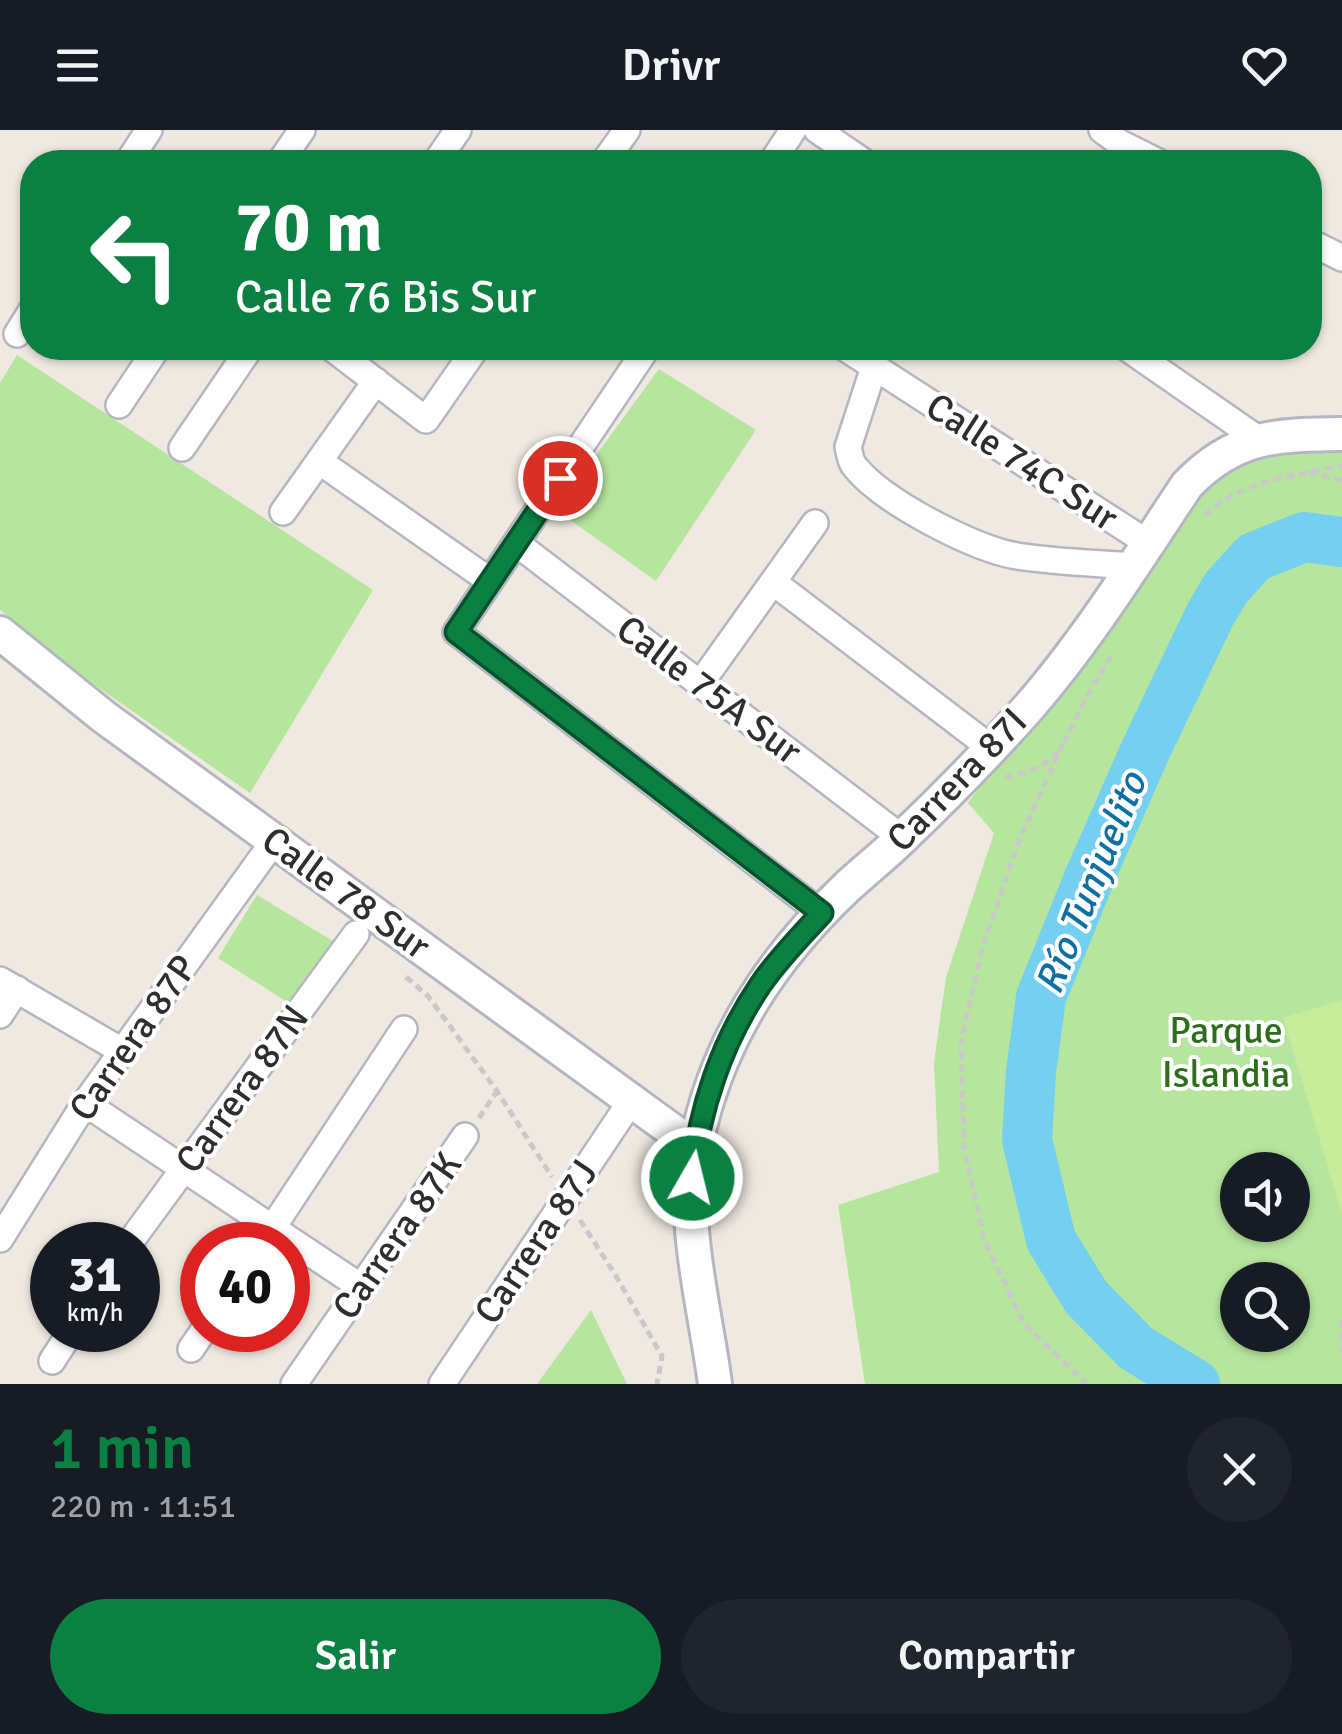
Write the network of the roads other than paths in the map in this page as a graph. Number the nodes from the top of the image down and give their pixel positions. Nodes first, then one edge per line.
1 (817, 130) edge
2 (1118, 134) edge
3 (846, 150) edge
4 (1141, 150) edge
5 (20, 329) edge
6 (17, 334) dead end
7 (150, 360) edge
8 (242, 360) edge
9 (348, 360) edge
10 (468, 360) edge
11 (639, 360) edge
12 (864, 360) edge
13 (1144, 360) edge
14 (874, 366) junction
15 (376, 381) junction
16 (119, 405) dead end
17 (1342, 434) edge
18 (1258, 439) junction
19 (182, 448) dead end
20 (319, 461) junction
21 (283, 512) dead end
22 (815, 522) dead end
23 (516, 543) junction
24 (1140, 555) junction
25 (490, 581) junction
26 (773, 582) junction
27 (0, 634) edge
28 (700, 684) junction
29 (994, 764) junction
30 (902, 838) junction
31 (274, 841) junction
32 (822, 913) junction
33 (356, 934) dead end
34 (9, 984) edge
35 (0, 1015) edge
36 (404, 1029) dead end
37 (122, 1051) junction
38 (631, 1101) junction
39 (85, 1103) junction
40 (466, 1136) dead end
41 (695, 1147) junction
42 (184, 1168) junction
43 (145, 1222) edge
44 (250, 1222) edge
45 (276, 1222) edge
46 (0, 1239) edge
47 (310, 1259) edge
48 (362, 1287) junction
49 (58, 1352) edge
50 (52, 1361) dead end
51 (294, 1384) edge
52 (442, 1384) edge
53 (715, 1384) edge

1 - 3 street
2 - 4 street
5 - 6 street
7 - 16 street
8 - 19 street
9 - 15 street
10 - 15 street
11 - 23 street
12 - 14 street, Calle 74C Sur
13 - 18 street
14 - 24 street, Calle 74C Sur
14 - 24 street
15 - 20 street
17 - 18 street
18 - 24 street, Carrera 87I
20 - 21 street
20 - 25 street
22 - 26 street
23 - 25 street
23 - 28 street, Calle 75A Sur
24 - 29 street, Carrera 87I
25 - 32 street
26 - 28 street
26 - 29 street
27 - 31 street, Calle 78 Sur
28 - 30 street, Calle 75A Sur
29 - 30 street, Carrera 87I
30 - 32 street, Carrera 87I
31 - 37 street, Carrera 87P
31 - 38 street, Calle 78 Sur
32 - 41 street, Carrera 87I
33 - 42 street, Carrera 87N
34 - 35 street
34 - 37 street
36 - 45 street
37 - 39 street, Carrera 87P
38 - 41 street, Calle 78 Sur
38 - 52 street, Carrera 87J
39 - 42 street
39 - 46 street, Carrera 87P
40 - 48 street, Carrera 87K
41 - 53 street, Carrera 87I
42 - 43 street, Carrera 87N
42 - 44 street
47 - 48 street
48 - 51 street, Carrera 87K
49 - 50 street

